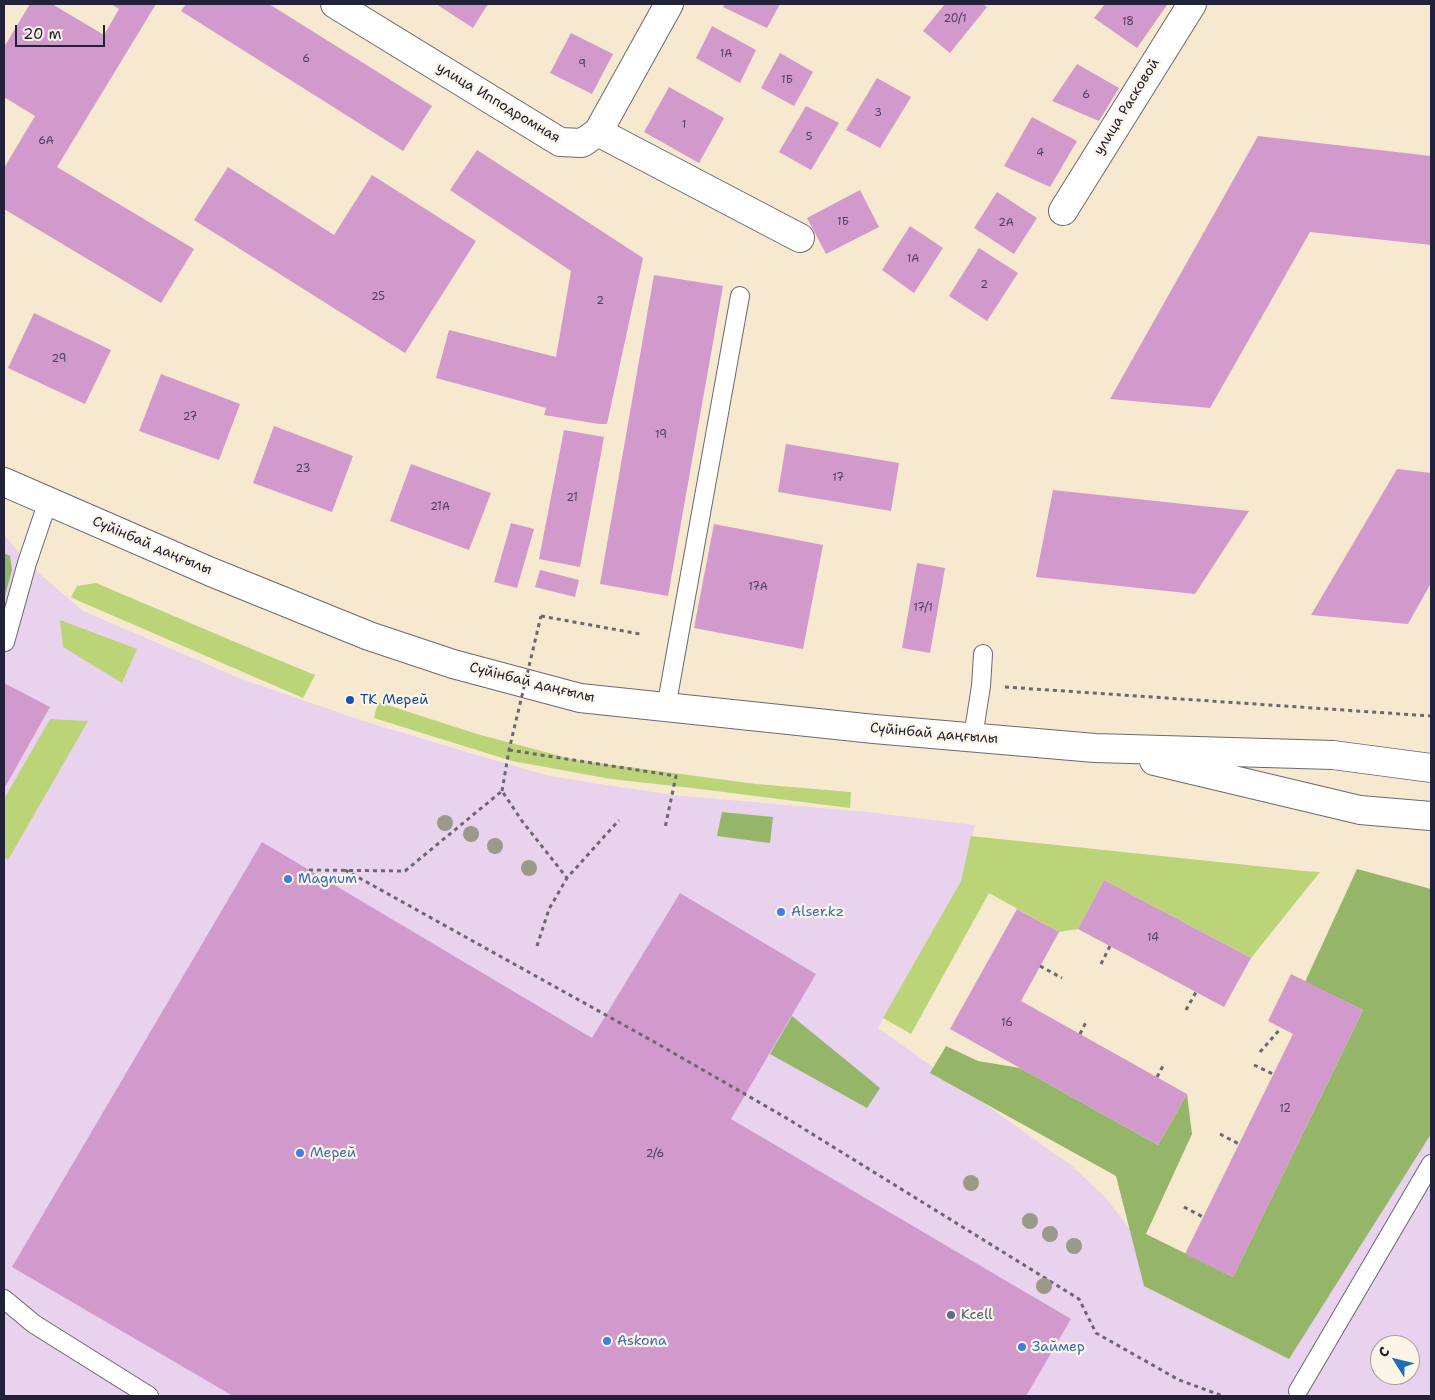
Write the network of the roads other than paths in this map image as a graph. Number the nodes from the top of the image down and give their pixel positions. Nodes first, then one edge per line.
1 (335, 4) edge
2 (668, 4) edge
3 (1192, 4) edge
4 (598, 132) junction
5 (1063, 211) dead end
6 (800, 238) dead end
7 (740, 296) dead end
8 (4, 482) edge
9 (48, 501) junction
10 (5, 642) edge
11 (983, 654) dead end
12 (666, 708) junction
13 (973, 737) junction
14 (1095, 748) junction
15 (1431, 768) edge
16 (1431, 816) edge
17 (1431, 1164) edge
18 (4, 1299) edge
19 (1298, 1391) dead end
20 (149, 1396) edge

1 - 4 main road, улица Ипподромная
2 - 4 main road
3 - 5 main road, улица Расковой
4 - 6 main road
7 - 12 lane
8 - 9 main road, Сүйінбай даңғылы
9 - 10 lane
9 - 12 main road, Сүйінбай даңғылы
11 - 13 lane
12 - 13 main road, Сүйінбай даңғылы
13 - 14 main road, Сүйінбай даңғылы
14 - 15 main road, Сүйінбай даңғылы
14 - 16 main road, Сүйінбай даңғылы
17 - 19 lane
18 - 20 lane

